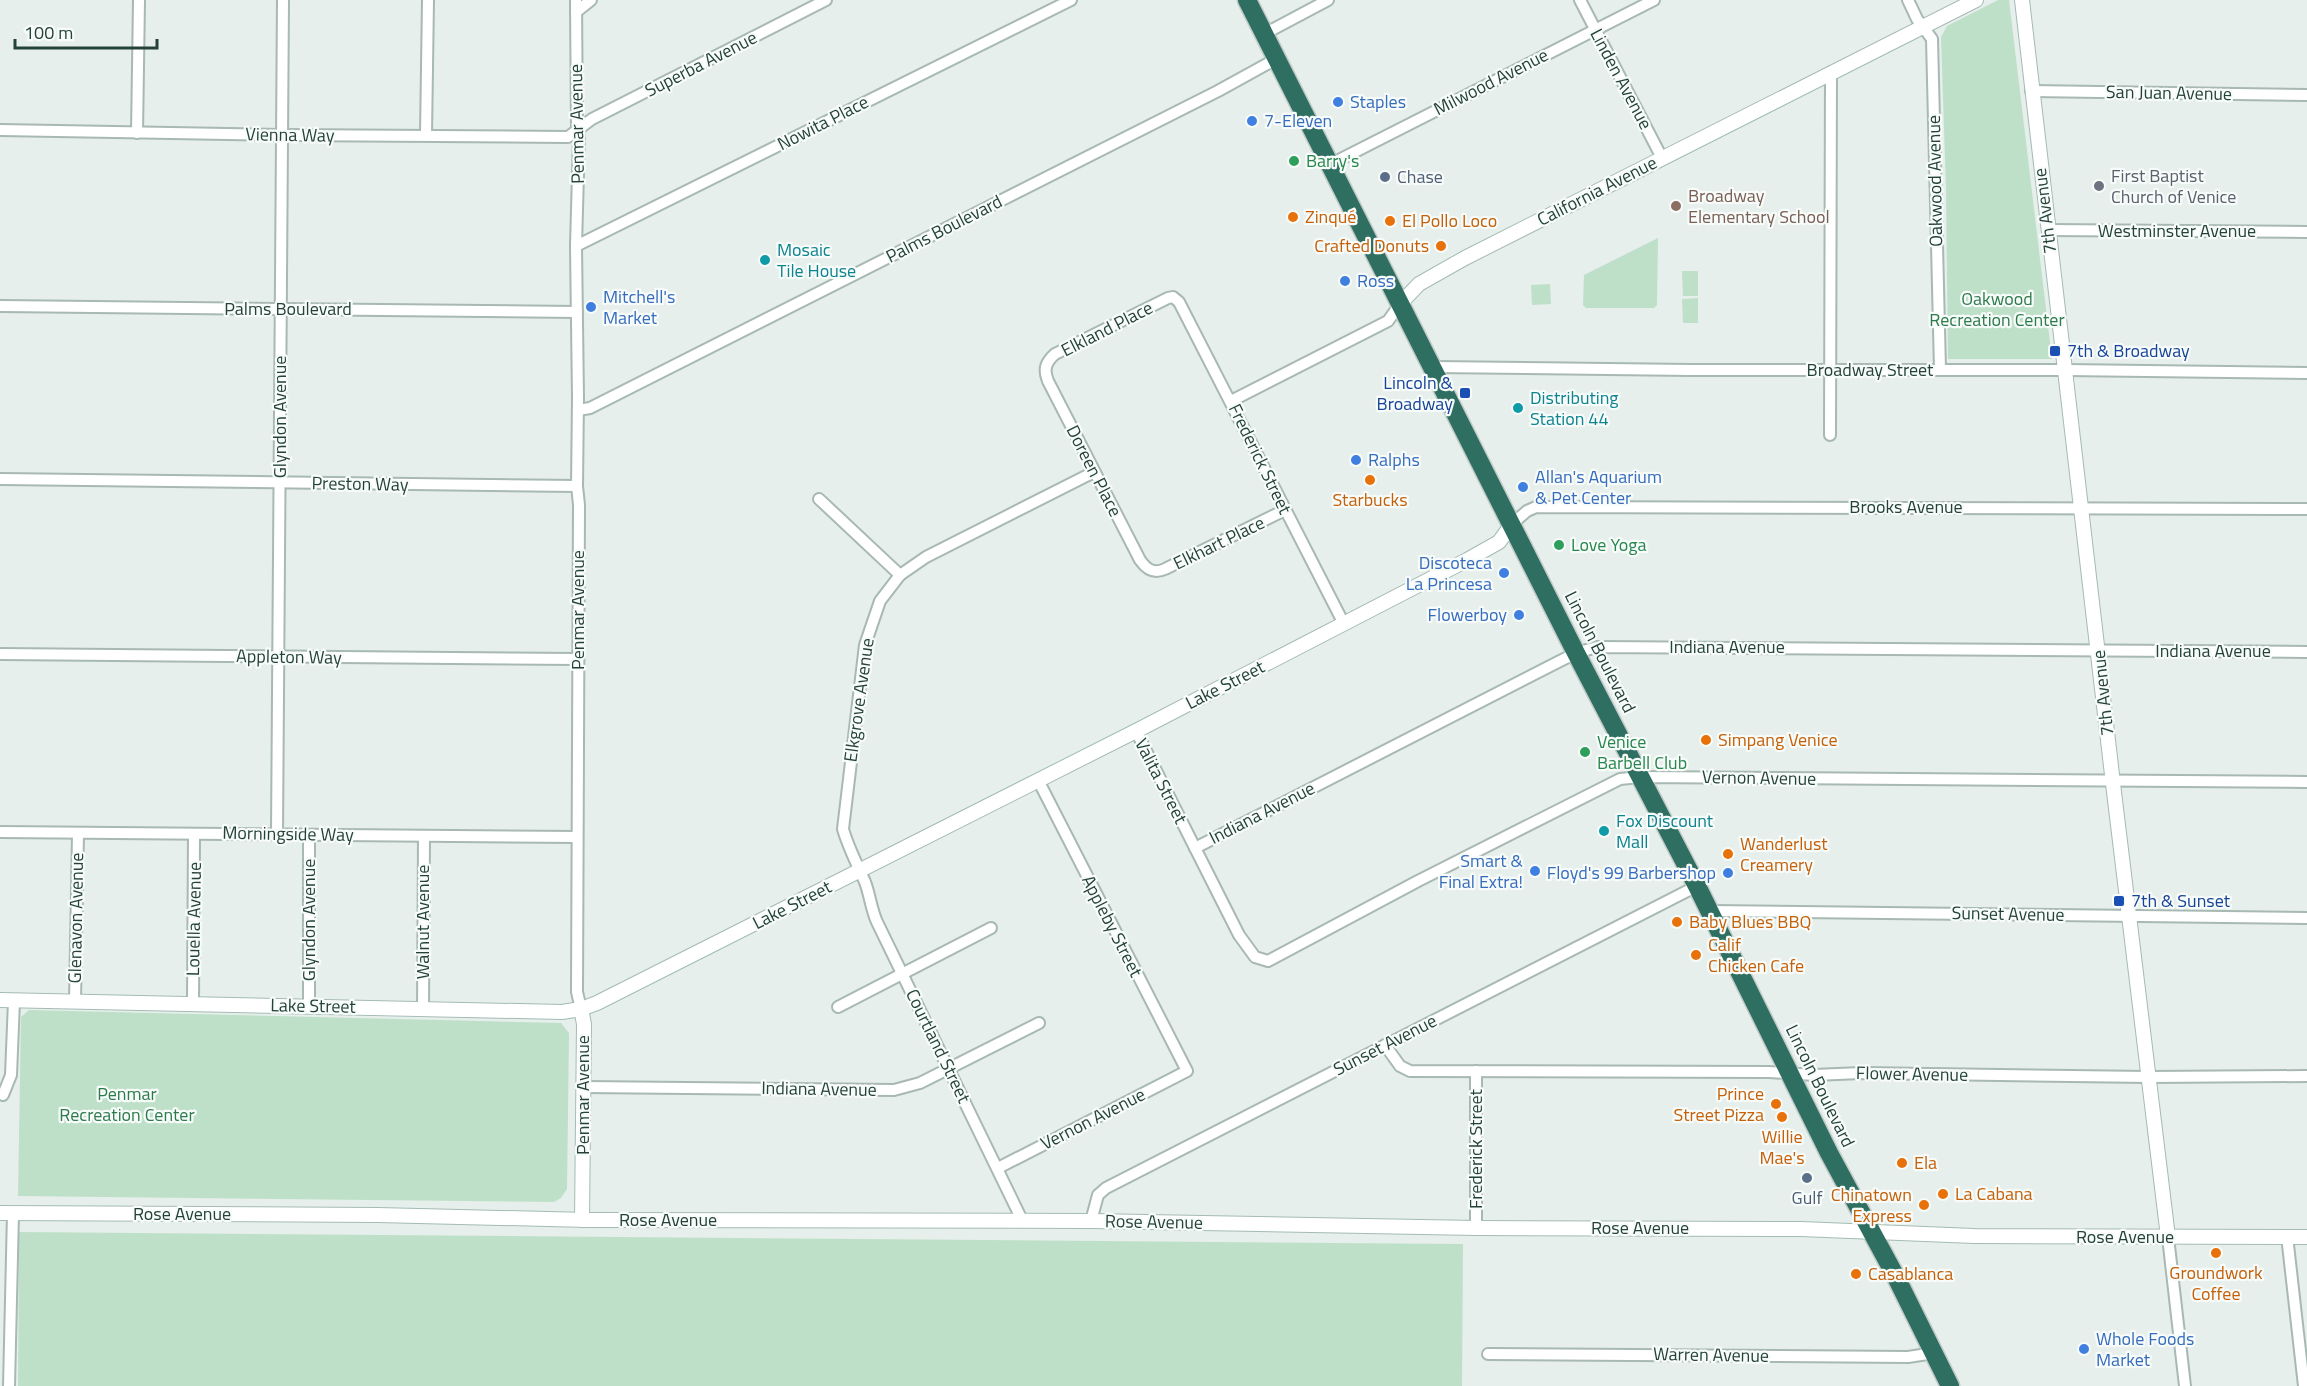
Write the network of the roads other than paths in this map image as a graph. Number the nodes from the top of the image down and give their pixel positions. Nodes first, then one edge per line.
1 (139, 0) edge
2 (283, 0) edge
3 (428, 0) edge
4 (576, 0) edge
5 (591, 0) edge
6 (826, 0) edge
7 (1071, 0) edge
8 (1246, 0) edge
9 (1328, 0) edge
10 (1580, 0) edge
11 (1654, 0) edge
12 (1908, 0) edge
13 (1976, 0) edge
14 (2022, 0) edge
15 (576, 12) junction
16 (1923, 27) junction
17 (1595, 30) junction
18 (1264, 34) junction
19 (1276, 59) junction
20 (1831, 72) junction
21 (2031, 91) junction
22 (2307, 95) edge
23 (0, 130) edge
24 (577, 130) junction
25 (137, 133) junction
26 (282, 135) junction
27 (426, 135) junction
28 (1662, 158) junction
29 (1329, 165) junction
30 (2048, 230) junction
31 (2307, 232) edge
32 (576, 246) junction
33 (1173, 297) joint
34 (1400, 304) junction
35 (0, 306) edge
36 (281, 309) junction
37 (577, 312) junction
38 (1045, 367) joint
39 (1433, 367) junction
40 (1940, 369) junction
41 (1831, 370) junction
42 (2066, 370) junction
43 (2307, 373) edge
44 (1231, 401) junction
45 (578, 410) junction
46 (1830, 435) dead end
47 (1094, 472) junction
48 (0, 480) edge
49 (279, 483) junction
50 (577, 486) junction
51 (819, 499) dead end
52 (2082, 507) junction
53 (2307, 509) edge
54 (1285, 510) junction
55 (1512, 524) junction
56 (1151, 571) joint
57 (900, 575) junction
58 (1344, 624) junction
59 (2098, 651) junction
60 (2307, 652) edge
61 (1576, 653) junction
62 (0, 654) edge
63 (278, 657) junction
64 (578, 659) junction
65 (1136, 731) junction
66 (1640, 777) junction
67 (1038, 780) junction
68 (2113, 781) junction
69 (2307, 782) edge
70 (0, 832) edge
71 (78, 833) junction
72 (277, 833) junction
73 (194, 834) junction
74 (309, 835) junction
75 (424, 836) junction
76 (577, 837) junction
77 (1195, 848) junction
78 (860, 870) junction
79 (1697, 886) junction
80 (1709, 911) junction
81 (2128, 915) junction
82 (2307, 918) edge
83 (991, 928) dead end
84 (1255, 957) joint
85 (903, 974) junction
86 (7, 1001) edge
87 (75, 1002) junction
88 (193, 1004) junction
89 (309, 1005) junction
90 (838, 1007) dead end
91 (423, 1009) junction
92 (581, 1009) junction
93 (1039, 1023) dead end
94 (1384, 1045) junction
95 (950, 1069) junction
96 (1187, 1071) joint
97 (1476, 1071) junction
98 (1791, 1073) junction
99 (2307, 1076) edge
100 (2148, 1077) junction
101 (583, 1087) junction
102 (3, 1095) dead end
103 (999, 1168) junction
104 (7, 1213) edge
105 (582, 1220) junction
106 (1022, 1220) junction
107 (1091, 1221) junction
108 (1476, 1228) junction
109 (1872, 1232) junction
110 (2287, 1236) junction
111 (2168, 1237) junction
112 (2307, 1237) edge
113 (1934, 1353) junction
114 (1488, 1354) dead end
115 (9, 1386) edge
116 (1950, 1386) edge
117 (2185, 1386) edge
118 (2304, 1386) edge

1 - 25 street
2 - 26 street, Glyndon Avenue
3 - 27 street
4 - 15 street, Penmar Avenue
5 - 15 street
6 - 24 street, Superba Avenue
7 - 32 street, Nowita Place
8 - 18 highway, Lincoln Boulevard
9 - 18 street
10 - 17 street, Linden Avenue
11 - 17 street, Milwood Avenue
12 - 16 street, Oakwood Avenue
13 - 16 street, California Avenue
14 - 21 street, 7th Avenue
15 - 24 street, Penmar Avenue
16 - 20 street, California Avenue
16 - 40 street, Oakwood Avenue
17 - 28 street, Linden Avenue
17 - 29 street, Milwood Avenue
18 - 19 highway, Lincoln Boulevard
19 - 29 highway, Lincoln Boulevard
19 - 45 street, Palms Boulevard
20 - 28 street, California Avenue
20 - 41 street
21 - 22 street, San Juan Avenue
21 - 30 street, 7th Avenue
23 - 25 street, Vienna Way
24 - 27 street, Vienna Way
24 - 32 street, Penmar Avenue
25 - 26 street, Vienna Way
26 - 27 street, Vienna Way
26 - 36 street, Glyndon Avenue
28 - 34 street, California Avenue
29 - 34 highway, Lincoln Boulevard
30 - 31 street, Westminster Avenue
30 - 42 street, 7th Avenue
32 - 37 street, Penmar Avenue
33 - 38 street, Elkland Place
33 - 44 street, Frederick Street
34 - 39 highway, Lincoln Boulevard
34 - 44 street, California Avenue
35 - 36 street, Palms Boulevard
36 - 37 street, Palms Boulevard
36 - 49 street, Glyndon Avenue
37 - 45 street, Penmar Avenue
38 - 47 street, Doreen Place
39 - 41 street, Broadway Street
39 - 55 highway, Lincoln Boulevard
40 - 41 street, Broadway Street
40 - 42 street, Broadway Street
41 - 46 street
42 - 43 street, Broadway Street
42 - 52 street, 7th Avenue
44 - 54 street, Frederick Street
45 - 50 street, Penmar Avenue
47 - 56 street, Doreen Place
47 - 57 street, Elkgrove Avenue
48 - 49 street, Preston Way
49 - 50 street, Preston Way
49 - 63 street, Glyndon Avenue
50 - 64 street, Penmar Avenue
51 - 57 street
52 - 53 street, Brooks Avenue
52 - 55 street, Brooks Avenue
52 - 59 street, 7th Avenue
54 - 56 street, Elkhart Place
54 - 58 street, Frederick Street
55 - 58 street, Lake Street
55 - 61 highway, Lincoln Boulevard
57 - 78 street, Elkgrove Avenue
58 - 65 street, Lake Street
59 - 60 street, Indiana Avenue
59 - 61 street, Indiana Avenue
59 - 68 street, 7th Avenue
61 - 66 highway, Lincoln Boulevard
61 - 77 street, Indiana Avenue
62 - 63 street, Appleton Way
63 - 64 street, Appleton Way
63 - 72 street, Glyndon Avenue
64 - 76 street, Penmar Avenue
65 - 67 street, Lake Street
65 - 77 street, Valita Street
66 - 68 street, Vernon Avenue
66 - 79 highway, Lincoln Boulevard
66 - 84 street, Vernon Avenue
67 - 78 street, Lake Street
67 - 96 street, Appleby Street
68 - 69 street, Vernon Avenue
68 - 81 street, 7th Avenue
70 - 71 street, Morningside Way
71 - 73 street, Morningside Way
71 - 87 street, Glenavon Avenue
72 - 73 street, Morningside Way
72 - 74 street, Morningside Way
73 - 88 street, Louella Avenue
74 - 75 street, Morningside Way
74 - 89 street, Glyndon Avenue
75 - 76 street, Morningside Way
75 - 91 street, Walnut Avenue
76 - 92 street, Penmar Avenue
77 - 84 street, Valita Street
78 - 85 street, Courtland Street
78 - 92 street, Lake Street
79 - 80 highway, Lincoln Boulevard
79 - 94 street, Sunset Avenue
80 - 81 street, Sunset Avenue
80 - 98 highway, Lincoln Boulevard
81 - 82 street, Sunset Avenue
81 - 100 street, 7th Avenue
83 - 85 street
85 - 90 street
85 - 95 street, Courtland Street
86 - 87 street, Lake Street
86 - 102 street
87 - 88 street, Lake Street
88 - 89 street, Lake Street
89 - 91 street, Lake Street
91 - 92 street, Lake Street
92 - 101 street, Penmar Avenue
93 - 95 street, Indiana Avenue
94 - 97 street, Flower Avenue
94 - 107 street, Sunset Avenue
95 - 101 street, Indiana Avenue
95 - 103 street, Courtland Street
96 - 103 street, Vernon Avenue
97 - 98 street, Flower Avenue
97 - 108 street, Frederick Street
98 - 100 street, Flower Avenue
98 - 109 highway, Lincoln Boulevard
99 - 100 street, Flower Avenue
100 - 111 street, 7th Avenue
101 - 105 street, Penmar Avenue
103 - 106 street, Courtland Street
104 - 105 street, Rose Avenue
104 - 115 street
105 - 106 street, Rose Avenue
106 - 107 street, Rose Avenue
107 - 108 street, Rose Avenue
108 - 109 street, Rose Avenue
109 - 111 street, Rose Avenue
109 - 113 highway, Lincoln Boulevard
110 - 111 street, Rose Avenue
110 - 112 street, Rose Avenue
110 - 118 street
111 - 117 street, 7th Avenue
113 - 114 street, Warren Avenue
113 - 116 highway, Lincoln Boulevard

